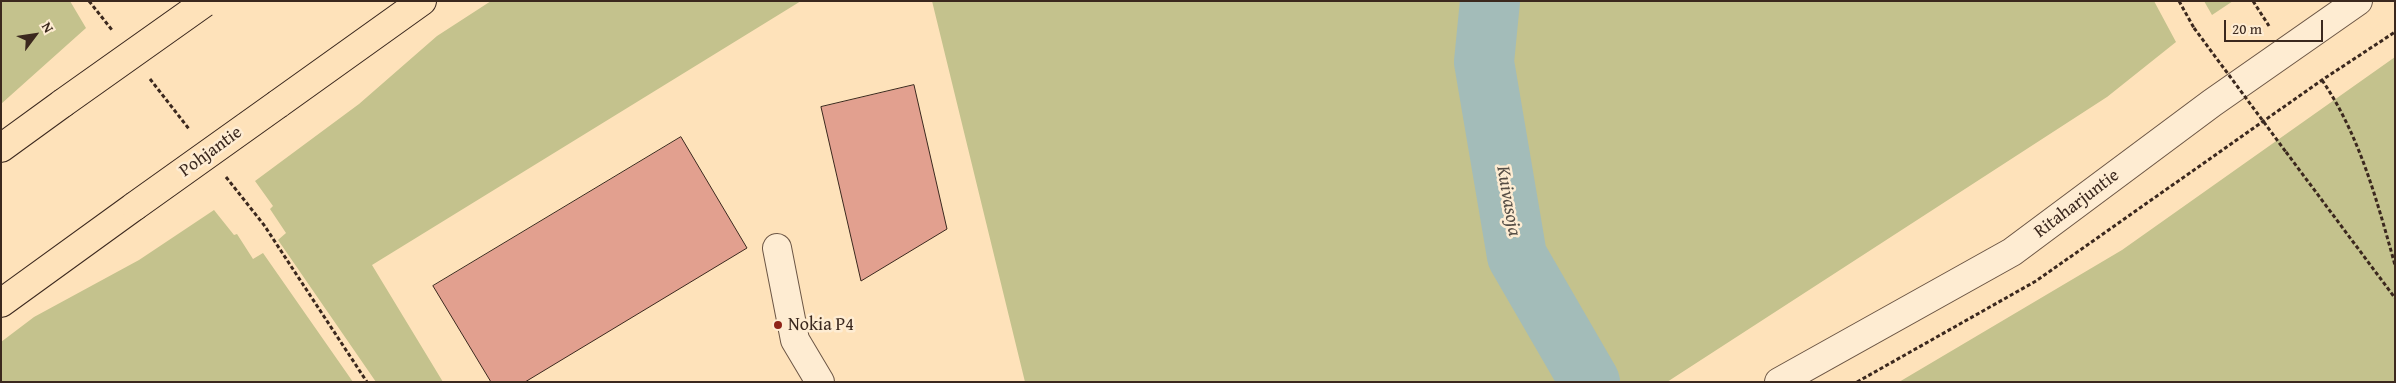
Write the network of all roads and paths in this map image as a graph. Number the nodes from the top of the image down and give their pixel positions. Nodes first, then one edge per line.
1 (89, 1) edge
2 (422, 1) edge
3 (2179, 1) edge
4 (2358, 1) edge
5 (205, 2) edge
6 (113, 32) dead end
7 (2395, 32) edge
8 (149, 78) dead end
9 (2322, 80) junction
10 (192, 132) dead end
11 (1, 148) edge
12 (222, 171) dead end
13 (777, 248) dead end
14 (2395, 265) edge
15 (2395, 298) edge
16 (1, 303) edge
17 (367, 382) edge
18 (820, 382) edge
19 (1779, 382) edge
20 (1857, 382) edge

1 - 6 path
2 - 16 highway, Pohjantie, bridge
3 - 15 path, bridge
4 - 19 street, Ritaharjuntie
5 - 11 highway, bridge
7 - 9 path
8 - 10 path
9 - 14 path
9 - 20 path
12 - 17 path
13 - 18 street

